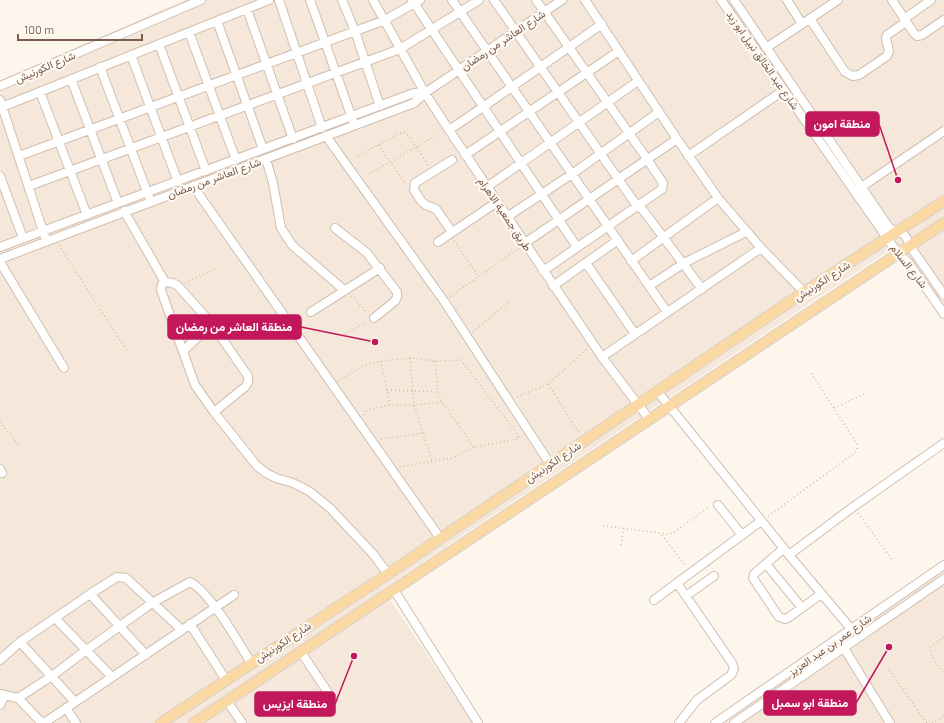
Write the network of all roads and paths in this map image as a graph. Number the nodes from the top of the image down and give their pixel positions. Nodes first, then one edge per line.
1 (201, 0) edge
2 (269, 0) edge
3 (279, 0) edge
4 (310, 0) edge
5 (342, 0) edge
6 (373, 0) edge
7 (452, 0) edge
8 (479, 0) edge
9 (494, 0) edge
10 (536, 0) edge
11 (562, 0) edge
12 (585, 0) edge
13 (721, 0) edge
14 (734, 0) edge
15 (787, 0) edge
16 (838, 0) edge
17 (892, 0) edge
18 (931, 0) edge
19 (415, 1) edge
20 (247, 9) junction
21 (461, 12) junction
22 (544, 12) junction
23 (810, 19) junction
24 (385, 20) junction
25 (905, 20) junction
26 (944, 20) edge
27 (217, 21) junction
28 (602, 24) junction
29 (802, 24) junction
30 (432, 30) junction
31 (355, 31) junction
32 (189, 32) junction
33 (515, 32) junction
34 (325, 42) junction
35 (159, 44) junction
36 (569, 48) junction
37 (400, 49) junction
38 (767, 50) junction
39 (487, 51) junction
40 (619, 51) junction
41 (297, 53) junction
42 (131, 55) junction
43 (760, 57) junction
44 (366, 62) junction
45 (267, 64) junction
46 (100, 67) junction
47 (540, 67) junction
48 (459, 70) junction
49 (336, 73) junction
50 (587, 73) junction
51 (237, 75) junction
52 (71, 79) junction
53 (638, 82) junction
54 (307, 84) junction
55 (0, 86) edge
56 (208, 86) junction
57 (512, 88) junction
58 (784, 90) junction
59 (40, 92) junction
60 (558, 92) junction
61 (425, 93) junction
62 (278, 94) junction
63 (179, 97) junction
64 (608, 103) junction
65 (1, 104) edge
66 (248, 106) junction
67 (380, 106) junction
68 (483, 107) junction
69 (151, 108) junction
70 (529, 112) junction
71 (659, 112) junction
72 (806, 114) junction
73 (220, 116) junction
74 (351, 117) junction
75 (120, 119) junction
76 (579, 123) junction
77 (354, 126) junction
78 (190, 127) junction
79 (322, 128) junction
80 (90, 130) junction
81 (448, 130) junction
82 (944, 131) edge
83 (500, 132) junction
84 (630, 134) junction
85 (437, 135) dead end
86 (326, 136) junction
87 (162, 137) junction
88 (293, 139) junction
89 (677, 139) junction
90 (59, 142) junction
91 (550, 143) junction
92 (378, 145) junction
93 (416, 147) junction
94 (131, 148) junction
95 (263, 149) junction
96 (601, 154) junction
97 (466, 155) junction
98 (19, 156) junction
99 (358, 156) dead end
100 (688, 156) junction
101 (102, 159) junction
102 (266, 159) junction
103 (647, 159) junction
104 (236, 160) junction
105 (452, 160) dead end
106 (390, 162) junction
107 (521, 163) junction
108 (70, 171) junction
109 (206, 171) junction
110 (433, 172) junction
111 (369, 174) dead end
112 (572, 174) junction
113 (0, 176) edge
114 (619, 179) junction
115 (178, 182) junction
116 (29, 186) junction
117 (193, 186) junction
118 (414, 187) junction
119 (487, 187) junction
120 (858, 189) junction
121 (148, 193) junction
122 (542, 194) junction
123 (3, 195) edge
124 (718, 198) junction
125 (589, 199) junction
126 (944, 200) edge
127 (151, 202) junction
128 (497, 202) junction
129 (118, 203) junction
130 (637, 206) junction
131 (124, 212) junction
132 (87, 215) junction
133 (507, 217) junction
134 (559, 220) junction
135 (944, 223) edge
136 (608, 226) junction
137 (335, 228) dead end
138 (43, 231) junction
139 (746, 232) junction
140 (897, 232) junction
141 (450, 233) junction
142 (23, 238) junction
143 (663, 238) junction
144 (888, 238) junction
145 (50, 240) junction
146 (618, 240) junction
147 (438, 242) dead end
148 (525, 244) junction
149 (910, 246) junction
150 (0, 247) edge
151 (577, 247) junction
152 (761, 248) junction
153 (898, 254) junction
154 (0, 259) edge
155 (631, 261) junction
156 (0, 262) edge
157 (586, 263) junction
158 (683, 264) junction
159 (217, 268) dead end
160 (380, 268) junction
161 (543, 271) junction
162 (479, 277) junction
163 (165, 282) junction
164 (178, 286) junction
165 (554, 286) junction
166 (649, 286) junction
167 (702, 289) junction
168 (344, 290) junction
169 (804, 292) junction
170 (944, 295) edge
171 (444, 301) junction
172 (510, 301) dead end
173 (311, 312) dead end
174 (667, 312) junction
175 (944, 314) edge
176 (374, 318) junction
177 (212, 324) junction
178 (345, 334) dead end
179 (635, 334) junction
180 (467, 337) junction
181 (593, 344) junction
182 (127, 351) dead end
183 (183, 351) junction
184 (602, 357) junction
185 (410, 358) junction
186 (382, 361) junction
187 (435, 361) junction
188 (64, 368) dead end
189 (810, 373) dead end
190 (548, 384) junction
191 (333, 385) junction
192 (387, 390) junction
193 (413, 392) junction
194 (438, 392) junction
195 (658, 392) junction
196 (864, 394) dead end
197 (509, 400) junction
198 (442, 402) junction
199 (390, 405) junction
200 (414, 405) junction
201 (638, 405) junction
202 (669, 406) junction
203 (834, 408) junction
204 (214, 412) junction
205 (364, 417) dead end
206 (649, 419) junction
207 (0, 422) edge
208 (423, 432) junction
209 (376, 440) dead end
210 (584, 441) junction
211 (944, 443) edge
212 (19, 446) dead end
213 (474, 447) junction
214 (432, 462) junction
215 (550, 464) junction
216 (397, 467) dead end
217 (718, 505) joint
218 (853, 507) junction
219 (761, 521) junction
220 (602, 526) dead end
221 (624, 528) junction
222 (662, 535) junction
223 (742, 535) junction
224 (440, 538) junction
225 (621, 545) dead end
226 (786, 552) junction
227 (893, 561) dead end
228 (766, 564) junction
229 (944, 565) edge
230 (388, 574) junction
231 (690, 574) junction
232 (714, 576) dead end
233 (944, 579) edge
234 (677, 583) junction
235 (367, 587) junction
236 (394, 590) junction
237 (90, 594) junction
238 (822, 594) junction
239 (234, 595) dead end
240 (686, 596) junction
241 (654, 600) dead end
242 (152, 602) junction
243 (377, 602) junction
244 (216, 607) junction
245 (802, 608) junction
246 (55, 618) junction
247 (190, 624) junction
248 (119, 627) junction
249 (182, 630) junction
250 (852, 630) junction
251 (944, 637) edge
252 (20, 642) junction
253 (844, 648) junction
254 (85, 651) junction
255 (301, 652) junction
256 (146, 655) junction
257 (0, 660) edge
258 (252, 663) junction
259 (889, 670) dead end
260 (944, 674) edge
261 (52, 676) junction
262 (112, 677) junction
263 (226, 680) junction
264 (3, 694) edge
265 (18, 698) junction
266 (333, 700) dead end
267 (228, 701) junction
268 (75, 702) junction
269 (0, 705) edge
270 (66, 708) junction
271 (944, 716) edge
272 (43, 723) edge
273 (76, 723) edge
274 (161, 723) edge
275 (194, 723) edge
276 (242, 723) edge
277 (478, 723) edge
278 (679, 723) edge
279 (715, 723) edge
280 (734, 723) edge
281 (890, 723) edge
282 (927, 723) edge
283 (932, 723) edge

1 - 55 street, شارع الكورنيش
2 - 20 street
3 - 41 street
4 - 34 street
5 - 31 street
6 - 24 street, طريق جمعية الاهرام
7 - 21 street
8 - 21 street
9 - 33 street
10 - 22 street
11 - 22 street, شارع العاشر من رمضان
12 - 28 street
13 - 43 street, شارع عبد الخالق نبيل ابو زيد
14 - 38 street, شارع عبد الخالق نبيل ابو زيد
15 - 29 street
16 - 23 street
17 - 25 street
18 - 25 street
19 - 24 street
19 - 30 street
20 - 27 street
20 - 45 street
21 - 30 street
21 - 39 street
22 - 33 street, شارع العاشر من رمضان
22 - 36 street
23 - 25 street
23 - 29 street
24 - 31 street
24 - 37 street, طريق جمعية الاهرام
25 - 26 street
27 - 32 street
27 - 51 street
28 - 36 street
28 - 40 street
29 - 38 street
30 - 37 street
30 - 48 street
31 - 34 street
31 - 44 street
32 - 35 street
32 - 56 street
33 - 39 street, شارع العاشر من رمضان
33 - 47 street
34 - 41 street
34 - 49 street
35 - 42 street
35 - 63 street
36 - 47 street
36 - 50 street
37 - 44 street
37 - 61 street, طريق جمعية الاهرام
38 - 43 street
38 - 72 street, شارع عبد الخالق نبيل ابو زيد
39 - 48 street, شارع العاشر من رمضان
39 - 57 street
40 - 50 street
40 - 53 street
41 - 45 street
41 - 54 street
42 - 46 street
42 - 69 street
43 - 58 street, شارع عبد الخالق نبيل ابو زيد
44 - 49 street
44 - 67 street
45 - 51 street
45 - 62 street
46 - 52 street
46 - 75 street
47 - 57 street
47 - 60 street
48 - 61 street, شارع العاشر من رمضان
48 - 68 street
49 - 54 street
49 - 74 street
50 - 60 street
50 - 64 street
51 - 56 street
51 - 66 street
52 - 59 street
52 - 80 street
53 - 64 street
53 - 71 street
54 - 62 street
54 - 79 street
56 - 63 street
56 - 73 street
57 - 68 street
57 - 70 street
58 - 72 street, شارع عبد الخالق نبيل ابو زيد
58 - 100 street
59 - 65 street
59 - 90 street
60 - 70 street
60 - 76 street
61 - 67 street, شارع العاشر من رمضان
61 - 77 street, شارع العاشر من رمضان
61 - 81 street, طريق جمعية الاهرام
62 - 66 street
62 - 88 street
63 - 69 street
63 - 78 street
64 - 76 street
64 - 84 street
65 - 98 street
66 - 73 street
66 - 95 street
67 - 74 street, شارع العاشر من رمضان
68 - 81 street
68 - 83 street
69 - 75 street
69 - 87 street
70 - 83 street
70 - 91 street
71 - 84 street
71 - 89 street
72 - 120 street, شارع عبد الخالق نبيل ابو زيد
73 - 78 street
73 - 104 street
74 - 77 street
74 - 79 street, شارع العاشر من رمضان
75 - 80 street
75 - 94 street
76 - 91 street
76 - 96 street
77 - 86 street, شارع العاشر من رمضان
78 - 87 street
78 - 109 street
79 - 88 street, شارع العاشر من رمضان
80 - 90 street
80 - 101 street
81 - 97 street, طريق جمعية الاهرام
82 - 120 street
83 - 97 street
83 - 107 street
84 - 96 street
84 - 103 street
85 - 93 path
86 - 102 street, شارع العاشر من رمضان
86 - 171 street
87 - 94 street
87 - 115 street
88 - 95 street, شارع العاشر من رمضان
89 - 100 street
89 - 103 street
90 - 98 street
90 - 108 street
91 - 107 street
91 - 112 street
92 - 93 path
92 - 99 path
92 - 106 path
93 - 106 path
93 - 110 path
94 - 101 street
94 - 121 street
95 - 104 street, شارع العاشر من رمضان
96 - 112 street
96 - 114 street
97 - 119 street, طريق جمعية الاهرام
98 - 116 street
100 - 124 street
101 - 108 street
101 - 129 street
102 - 117 street, شارع العاشر من رمضان
102 - 168 street
103 - 114 street
103 - 130 street
104 - 109 street, شارع العاشر من رمضان
105 - 110 street
106 - 111 path
106 - 118 path
107 - 119 street
107 - 122 street
108 - 116 street
108 - 132 street
109 - 115 street, شارع العاشر من رمضان
110 - 118 street
112 - 122 street
112 - 125 street
113 - 123 street
114 - 125 street
114 - 130 street
115 - 121 street, شارع العاشر من رمضان
116 - 138 street
117 - 127 street, شارع العاشر من رمضان
117 - 191 street
118 - 141 street
119 - 128 street, طريق جمعية الاهرام
120 - 140 street, شارع عبد الخالق نبيل ابو زيد
120 - 144 street, شارع عبد الخالق نبيل ابو زيد
121 - 127 street
121 - 129 street, شارع العاشر من رمضان
122 - 133 street
122 - 134 street
123 - 142 street
124 - 139 street
124 - 143 street
125 - 134 street
125 - 136 street
126 - 140 main road, شارع الكورنيش
127 - 131 street, شارع العاشر من رمضان
128 - 133 street, طريق جمعية الاهرام
128 - 141 street
129 - 132 street, شارع العاشر من رمضان
130 - 136 street
130 - 143 street
131 - 145 street, شارع العاشر من رمضان
131 - 163 street
132 - 138 street, شارع العاشر من رمضان
133 - 148 street, طريق جمعية الاهرام
134 - 148 street
134 - 151 street
135 - 149 main road, شارع الكورنيش
136 - 146 street
136 - 151 street
137 - 160 street
138 - 142 street, شارع العاشر من رمضان
138 - 145 street
139 - 152 street
139 - 158 street
140 - 144 main road, شارع الكورنيش
140 - 149 street, شارع السلام
141 - 147 street
141 - 162 path
142 - 150 street, شارع العاشر من رمضان
143 - 155 street
143 - 158 street
144 - 153 street, شارع السلام
144 - 169 main road, شارع الكورنيش
145 - 154 street, شارع العاشر من رمضان
145 - 182 path
146 - 155 street
146 - 157 street
148 - 161 street, طريق جمعية الاهرام
148 - 162 path
149 - 153 main road, شارع الكورنيش
149 - 170 street, شارع السلام
151 - 161 street
152 - 167 street
152 - 169 street
153 - 175 street, شارع السلام
153 - 202 main road, شارع الكورنيش
155 - 166 street
156 - 188 street
157 - 165 street
157 - 179 street
158 - 166 street
158 - 167 street
159 - 164 path
160 - 168 street
160 - 176 street
161 - 165 street, طريق جمعية الاهرام
162 - 171 path
163 - 164 street
163 - 183 street
164 - 177 street
165 - 181 street, طريق جمعية الاهرام
166 - 174 street
167 - 174 street
168 - 173 street
168 - 176 path
169 - 195 main road, شارع الكورنيش
171 - 180 street
172 - 180 path
174 - 179 street
176 - 178 path
177 - 183 street
177 - 204 street
179 - 184 street
180 - 197 street
181 - 184 street, طريق جمعية الاهرام
181 - 190 path
183 - 204 street
184 - 201 street, طريق جمعية الاهرام
185 - 186 path
185 - 187 path
185 - 193 path
186 - 191 path
186 - 192 path
187 - 194 path
187 - 213 path
189 - 203 path
190 - 197 path
190 - 210 path
191 - 224 street
192 - 193 path
192 - 199 path
193 - 194 path
193 - 200 path
194 - 198 path
195 - 201 main road, شارع الكورنيش
195 - 202 street
196 - 203 path
197 - 215 street
198 - 200 path
198 - 213 path
199 - 200 path
199 - 205 path
200 - 208 path
201 - 206 street, طريق جمعية الاهرام
201 - 210 main road, شارع الكورنيش
202 - 206 main road, شارع الكورنيش
202 - 219 street
203 - 219 path
204 - 230 street
206 - 236 main road, شارع الكورنيش
207 - 212 path
208 - 209 path
208 - 214 path
210 - 215 main road, شارع الكورنيش
211 - 218 street
213 - 214 path
214 - 216 path
215 - 224 main road, شارع الكورنيش
217 - 222 path
217 - 223 street
218 - 226 street
218 - 227 path
219 - 223 street
219 - 226 street
220 - 221 path
221 - 222 path
221 - 225 path
222 - 231 path
223 - 231 street
224 - 230 main road, شارع الكورنيش
226 - 228 street
226 - 238 street
228 - 245 street
228 - 245 street
229 - 250 street, شارع عمر بن عبد العزيز
230 - 235 main road, شارع الكورنيش
230 - 236 main road
231 - 234 street
232 - 240 street
233 - 253 street, شارع عمر بن عبد العزيز
234 - 240 street
234 - 241 street
235 - 243 main road
235 - 258 main road, شارع الكورنيش
236 - 243 main road, شارع الكورنيش
236 - 277 street
237 - 242 street
237 - 246 street
237 - 248 street
238 - 245 street
238 - 250 street
239 - 244 street
240 - 278 street
242 - 244 street
242 - 248 street
242 - 249 street
243 - 255 main road, شارع الكورنيش
244 - 247 street
244 - 258 street
246 - 252 street
246 - 254 street
247 - 249 street
247 - 263 street
248 - 254 street
248 - 256 street
249 - 256 street
250 - 279 street, شارع عمر بن عبد العزيز
251 - 260 path
252 - 257 street
252 - 261 street
253 - 280 street, شارع عمر بن عبد العزيز
253 - 281 street
254 - 261 street
254 - 262 street
255 - 266 street
255 - 267 main road, شارع الكورنيش
256 - 262 street
258 - 263 main road, شارع الكورنيش
259 - 282 path
261 - 265 street
261 - 268 street
262 - 268 street
263 - 274 main road, شارع الكورنيش
264 - 265 street
264 - 269 street
265 - 272 street
267 - 275 main road, شارع الكورنيش
267 - 276 street
268 - 270 street
270 - 272 street
270 - 273 street
271 - 283 path

